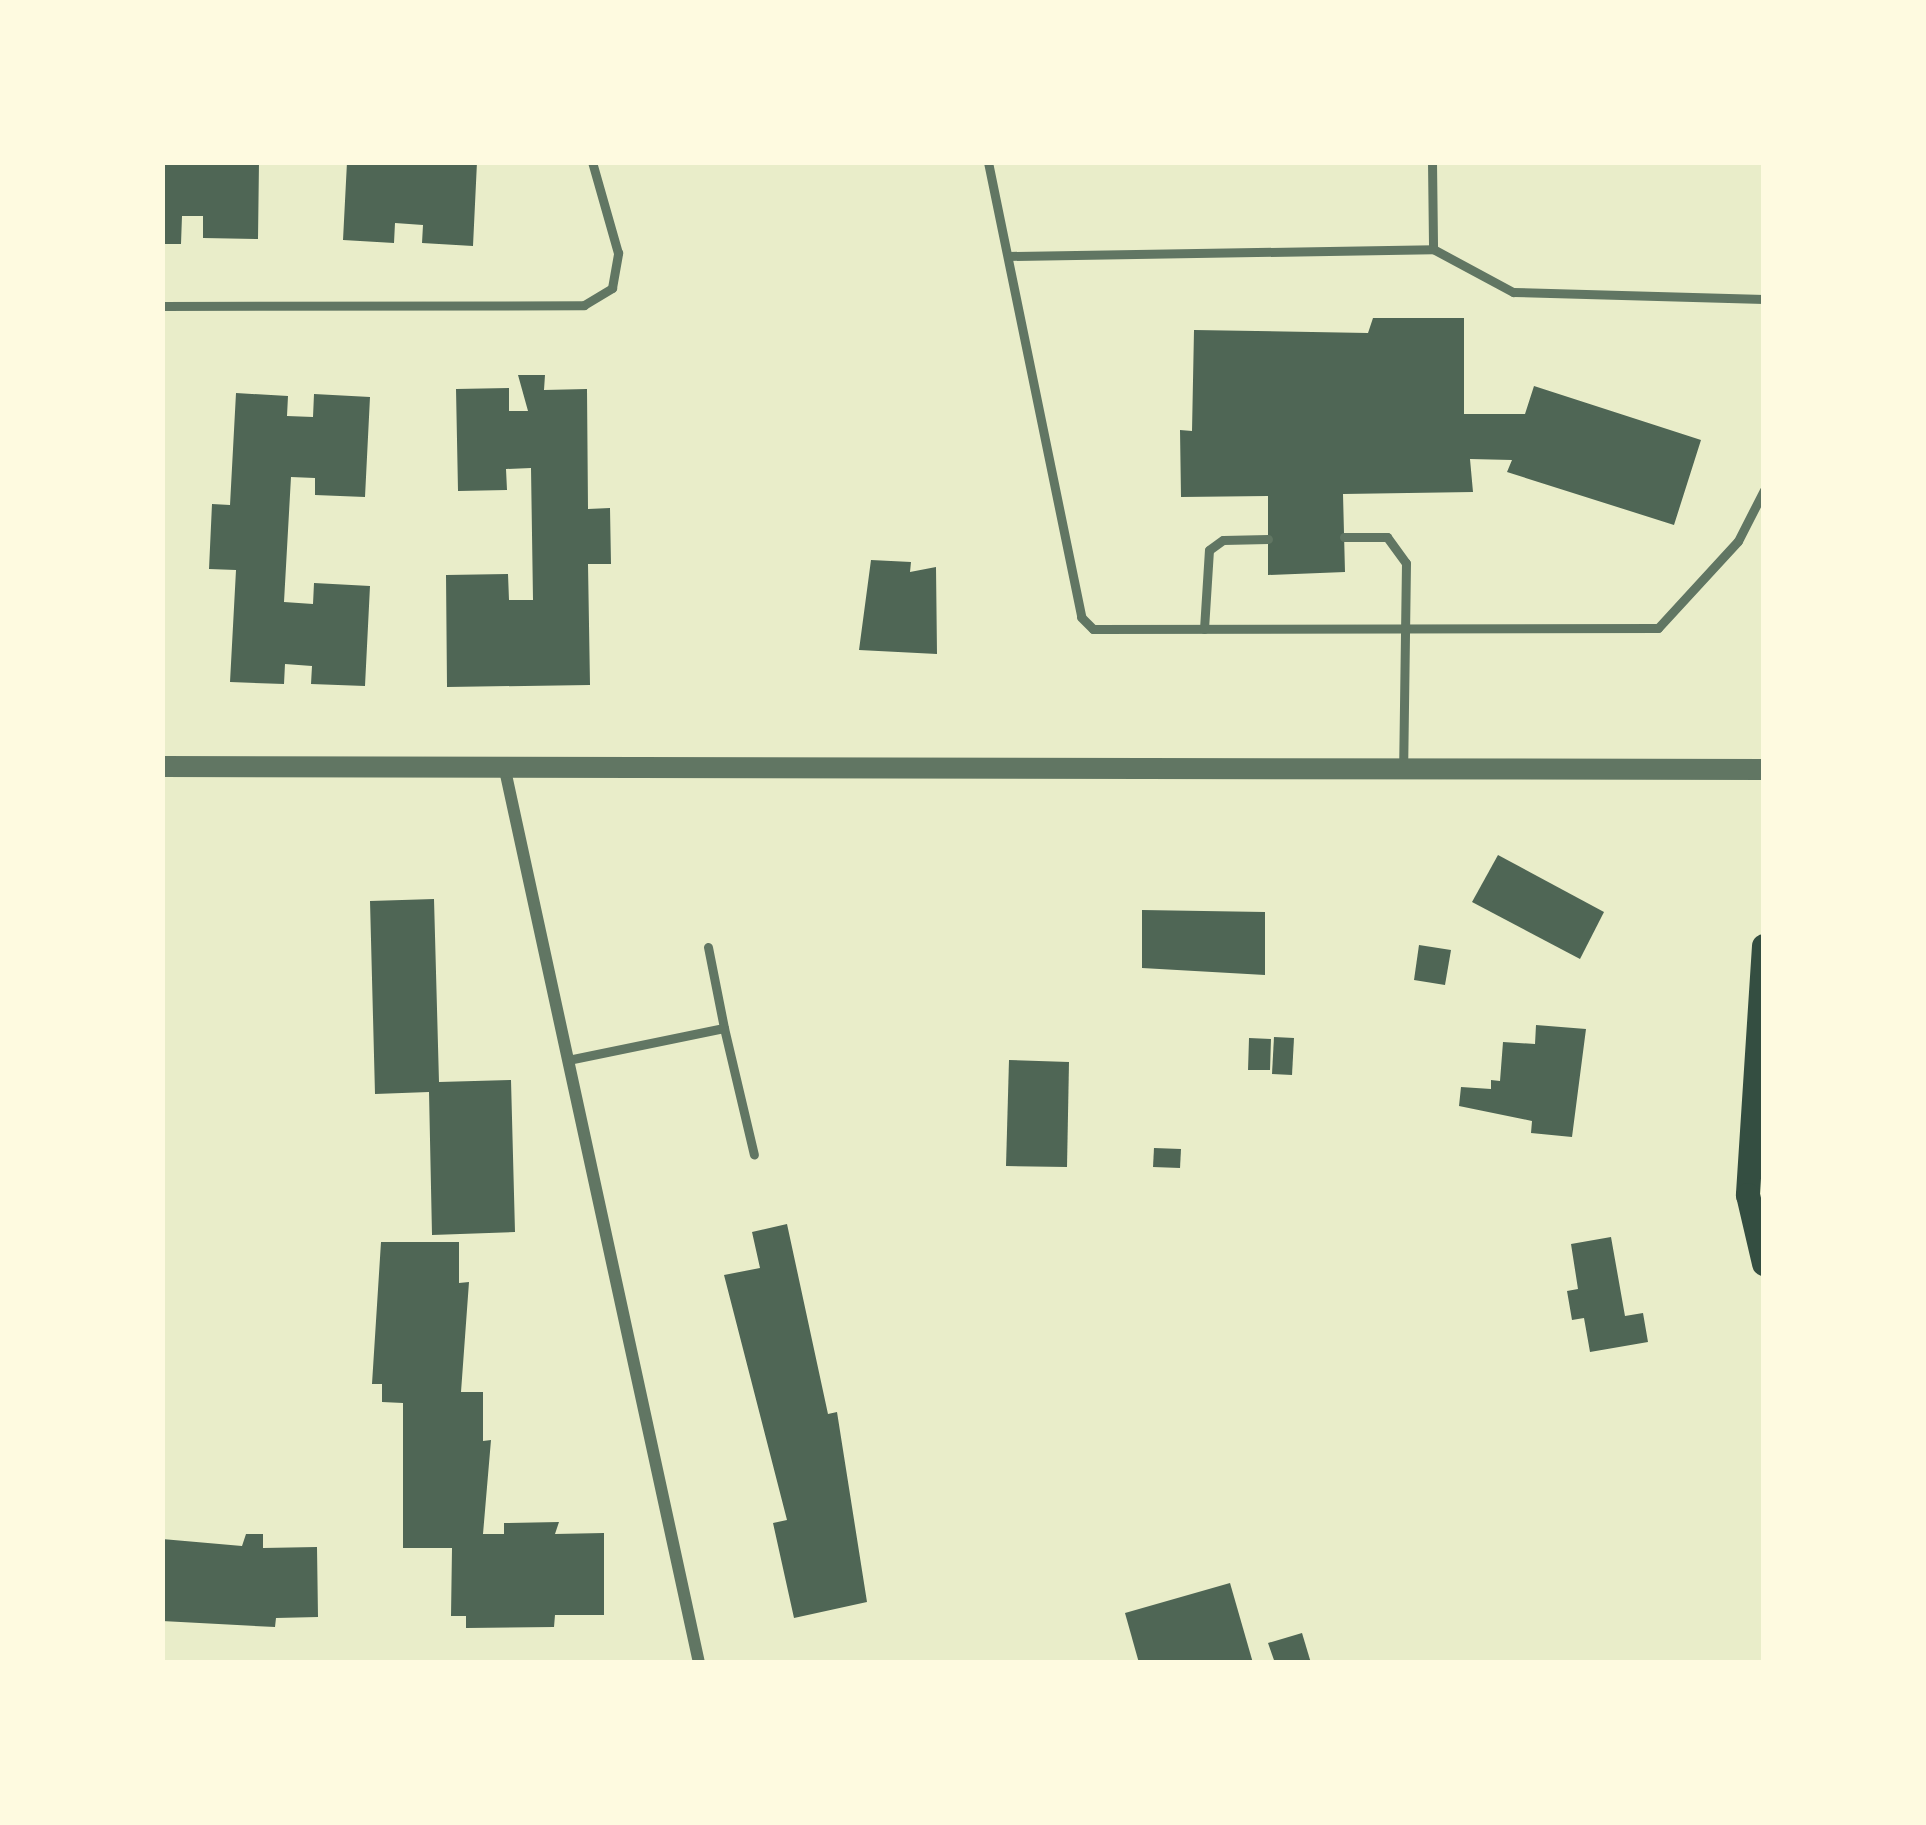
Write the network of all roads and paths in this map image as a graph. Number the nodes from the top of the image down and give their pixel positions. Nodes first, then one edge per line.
1 (592, 162) edge
2 (988, 162) edge
3 (1432, 162) edge
4 (1433, 249) junction
5 (1007, 256) junction
6 (1764, 299) edge
7 (162, 306) edge
8 (1764, 490) edge
9 (1344, 537) dead end
10 (1268, 539) dead end
11 (1408, 625) junction
12 (1204, 629) junction
13 (162, 766) edge
14 (1764, 769) edge
15 (505, 770) junction
16 (1403, 770) junction
17 (1764, 946) edge
18 (708, 947) dead end
19 (724, 1028) junction
20 (568, 1060) junction
21 (754, 1155) dead end
22 (1756, 1194) edge
23 (1764, 1264) edge
24 (699, 1663) edge

1 - 7 lane
2 - 5 lane
3 - 4 lane
4 - 5 lane
4 - 6 lane
5 - 12 lane
8 - 11 lane
9 - 11 lane
10 - 12 lane
11 - 12 lane
11 - 16 lane
13 - 15 street
14 - 16 street
15 - 16 street
15 - 20 street
17 - 22 main road
18 - 19 lane
19 - 20 lane
19 - 21 lane
20 - 24 street
22 - 23 main road

